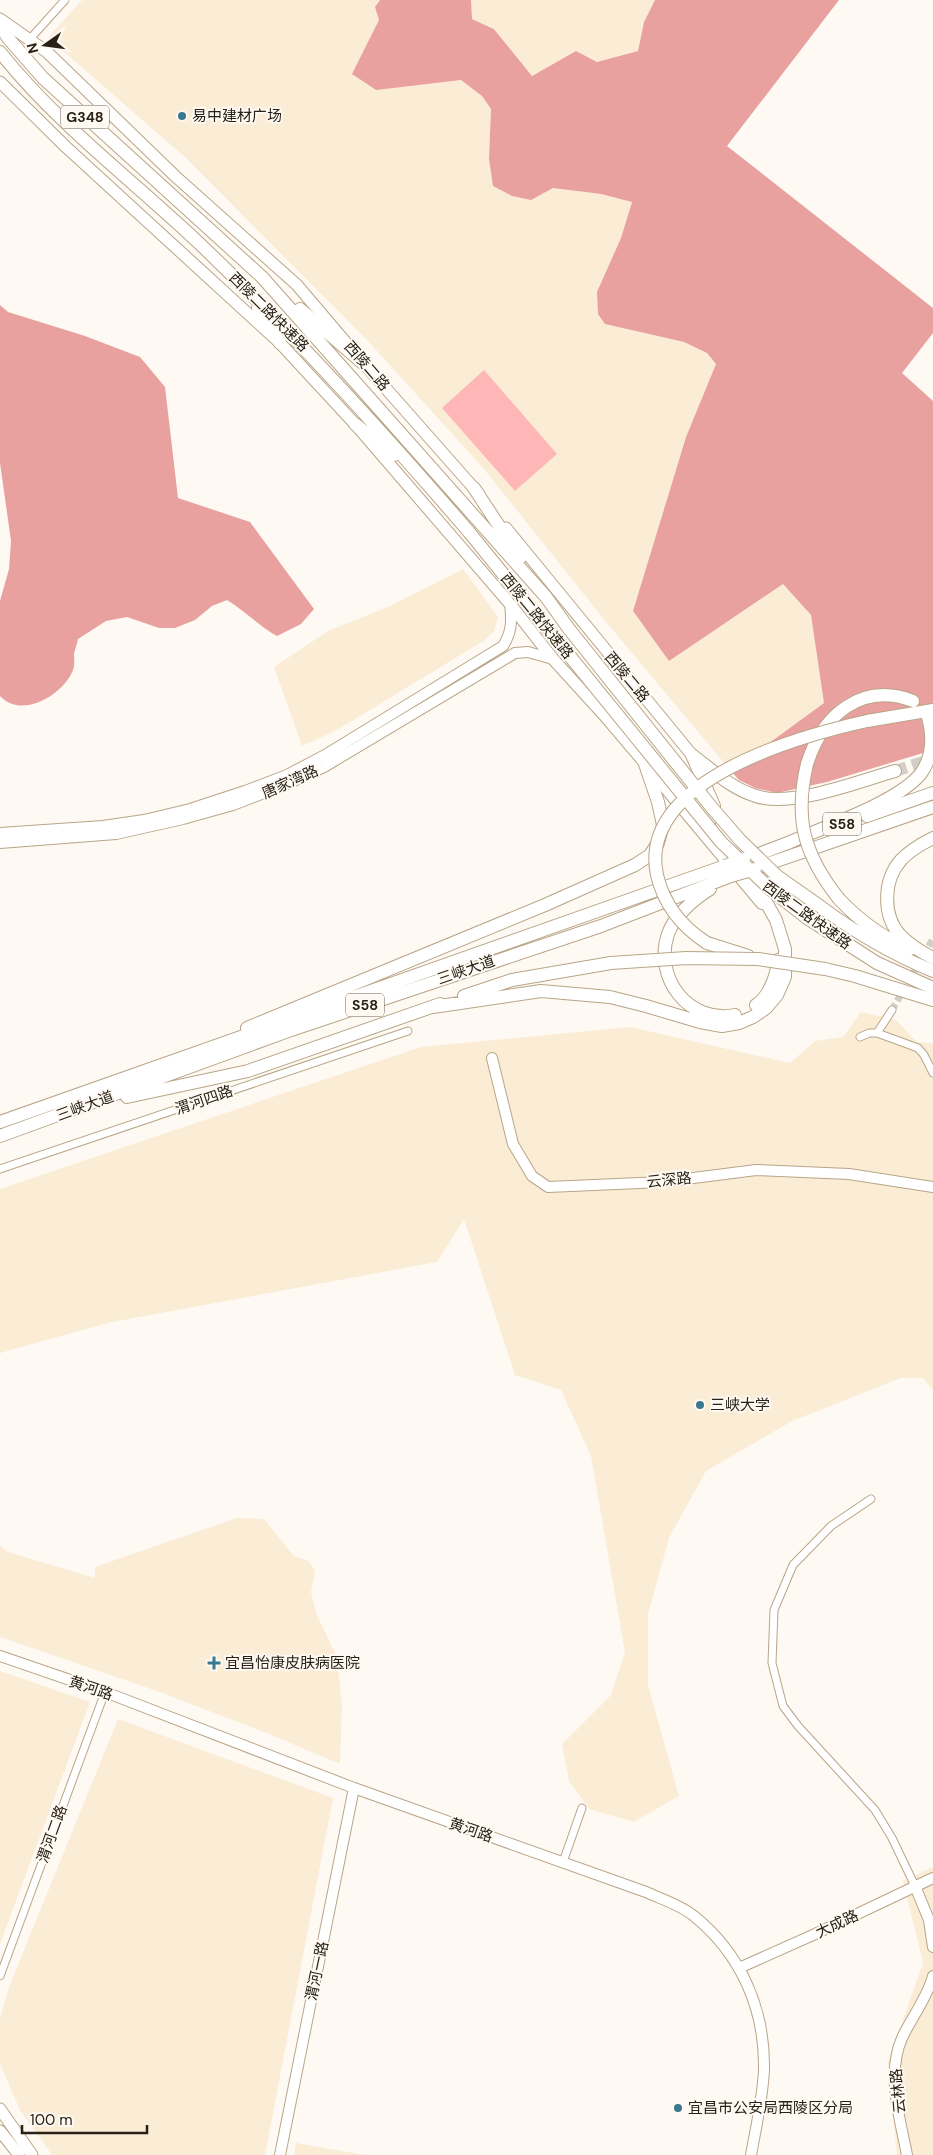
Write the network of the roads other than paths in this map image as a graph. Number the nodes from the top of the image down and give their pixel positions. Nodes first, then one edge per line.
1 (65, 0) edge
2 (0, 19) edge
3 (0, 25) edge
4 (29, 40) junction
5 (0, 52) edge
6 (0, 82) edge
7 (262, 276) junction
8 (244, 287) junction
9 (280, 343) junction
10 (365, 365) junction
11 (355, 424) junction
12 (425, 480) junction
13 (474, 488) junction
14 (546, 597) junction
15 (510, 604) junction
16 (553, 659) junction
17 (639, 692) junction
18 (913, 701) dead end
19 (930, 713) edge
20 (615, 728) junction
21 (692, 755) junction
22 (645, 764) junction
23 (895, 770) tunnel mouth
24 (666, 788) joint
25 (933, 793) edge
26 (933, 807) edge
27 (717, 814) junction
28 (0, 833) edge
29 (933, 838) edge
30 (0, 843) edge
31 (788, 843) junction
32 (754, 863) junction
33 (728, 871) junction
34 (933, 958) edge
35 (758, 959) junction
36 (933, 971) edge
37 (933, 988) edge
38 (933, 1000) edge
39 (433, 1007) junction
40 (892, 1010) tunnel mouth
41 (408, 1031) dead end
42 (877, 1033) junction
43 (860, 1037) dead end
44 (492, 1058) dead end
45 (169, 1063) junction
46 (933, 1073) edge
47 (93, 1103) junction
48 (0, 1122) edge
49 (0, 1136) edge
50 (0, 1169) edge
51 (933, 1187) edge
52 (871, 1499) dead end
53 (0, 1656) edge
54 (105, 1692) junction
55 (354, 1788) junction
56 (582, 1808) dead end
57 (563, 1862) junction
58 (933, 1878) edge
59 (915, 1886) junction
60 (933, 1947) edge
61 (739, 1968) junction
62 (0, 1976) edge
63 (933, 1976) edge
64 (0, 2108) edge
65 (0, 2131) edge
66 (20, 2155) edge
67 (32, 2155) edge
68 (280, 2155) edge
69 (751, 2155) edge
70 (907, 2155) edge

1 - 4 street
2 - 4 main road, 西陵二路
3 - 7 highway, 西陵二路快速路 / G348
4 - 10 main road, 西陵二路
5 - 8 highway, 西陵二路快速路 / G348
6 - 9 main road
7 - 10 highway
7 - 14 highway, 西陵二路快速路
8 - 9 highway
8 - 12 highway, 西陵二路快速路
9 - 11 main road
10 - 13 main road, 西陵二路
11 - 12 highway
11 - 15 main road
12 - 37 highway, 西陵二路快速路, bridge
13 - 14 highway
13 - 17 main road, 西陵二路
14 - 27 highway, 西陵二路快速路, bridge
15 - 16 main road
15 - 28 main road, 唐家湾路
16 - 20 main road
16 - 30 main road, 唐家湾路
17 - 20 main road
17 - 21 main road, 西陵二路
18 - 34 highway, bridge
19 - 31 highway
19 - 35 highway, bridge
20 - 22 main road
21 - 23 highway
21 - 27 highway
22 - 24 main road
22 - 45 highway
24 - 33 highway
25 - 31 highway, 三峡大道 / S58
26 - 32 highway, 三峡大道 / S58
27 - 36 highway, 西陵二路快速路, bridge
27 - 39 highway
29 - 34 highway
31 - 32 highway, 三峡大道 / S58
32 - 33 highway, 三峡大道 / S58, bridge
33 - 45 highway, 三峡大道 / S58
33 - 47 highway, 三峡大道 / S58
35 - 38 highway, bridge
35 - 39 highway, bridge
39 - 47 highway
40 - 42 street
41 - 50 street, 渭河四路
42 - 43 street
42 - 46 street
44 - 51 main road, 云深路
45 - 48 highway, 三峡大道 / S58
47 - 49 highway, 三峡大道 / S58
52 - 59 street
53 - 54 main road, 黄河路
54 - 55 main road, 黄河路
54 - 62 street, 渭河二路
55 - 57 main road, 黄河路
55 - 68 main road, 渭河一路
56 - 57 street
57 - 61 main road, 黄河路
58 - 59 main road, 大成路
59 - 60 main road
59 - 61 main road, 大成路
61 - 69 main road, 黄河路
63 - 70 main road, 云林路
64 - 67 main road
65 - 66 main road

